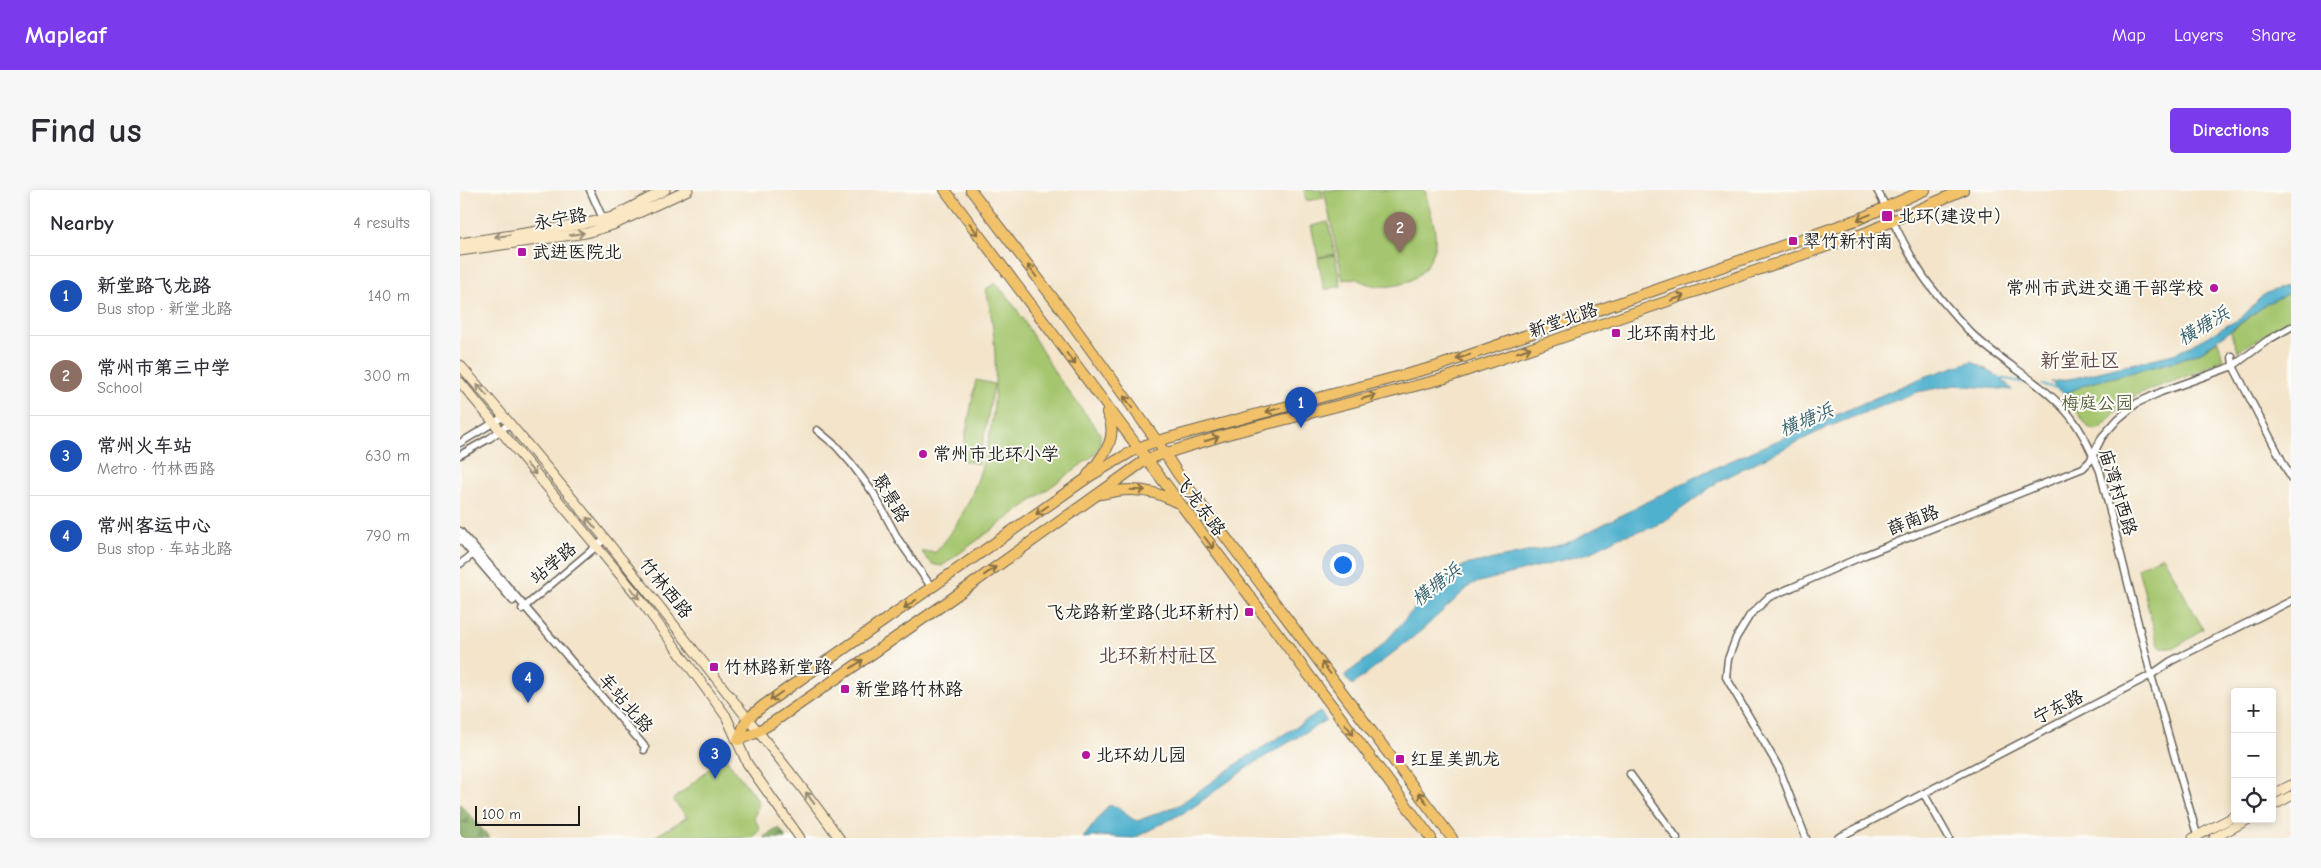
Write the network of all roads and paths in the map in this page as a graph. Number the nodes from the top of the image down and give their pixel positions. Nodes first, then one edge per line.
1 (590, 190) edge
2 (665, 190) edge
3 (688, 190) edge
4 (945, 190) edge
5 (971, 190) edge
6 (1877, 190) edge
7 (1925, 190) edge
8 (1963, 190) edge
9 (1886, 207) junction
10 (603, 219) junction
11 (1893, 221) junction
12 (460, 243) edge
13 (460, 252) edge
14 (2291, 327) edge
15 (2232, 356) dead end
16 (460, 365) edge
17 (2233, 366) junction
18 (460, 382) edge
19 (1098, 396) junction
20 (506, 420) junction
21 (494, 422) junction
22 (817, 430) dead end
23 (500, 431) junction
24 (1157, 441) junction
25 (460, 443) edge
26 (1138, 448) junction
27 (1165, 453) junction
28 (2092, 454) junction
29 (460, 455) edge
30 (1147, 459) junction
31 (2291, 478) edge
32 (1082, 482) junction
33 (1094, 496) junction
34 (1179, 504) junction
35 (460, 531) edge
36 (605, 539) junction
37 (460, 540) edge
38 (597, 546) junction
39 (475, 553) junction
40 (460, 564) edge
41 (932, 588) junction
42 (2291, 601) edge
43 (522, 609) junction
44 (2151, 676) junction
45 (598, 698) junction
46 (748, 719) junction
47 (756, 732) junction
48 (738, 740) junction
49 (1630, 774) dead end
50 (2291, 785) edge
51 (2276, 793) edge
52 (1924, 794) junction
53 (2291, 796) edge
54 (2276, 804) edge
55 (2231, 818) edge
56 (2242, 823) edge
57 (2196, 837) edge
58 (800, 838) edge
59 (839, 838) edge
60 (1431, 838) edge
61 (1452, 838) edge
62 (1677, 838) edge
63 (1806, 838) edge
64 (1838, 838) edge
65 (1949, 838) edge
66 (2214, 838) edge

1 - 10 street
2 - 10 main road, 永宁路
13 -> 3 main road, 永宁路
4 -> 19 main road, 飞龙东路
24 -> 5 main road, 飞龙东路
6 - 9 street, 庙湾村西路
7 - 9 main road, 新堂北路
8 - 11 main road, 新堂北路
9 - 11 street, 庙湾村西路
9 -> 24 main road, 新堂北路
10 -> 12 main road, 永宁路
27 -> 11 main road, 新堂北路
11 - 28 street, 庙湾村西路
14 - 17 street, 薛南路
15 - 17 street
20 -> 16 main road, 竹林西路
17 - 28 street, 薛南路
17 - 31 street
18 - 21 main road, 竹林西路
19 - 26 main road, 飞龙东路
19 - 32 main road
20 - 21 street
20 - 23 street
36 -> 20 main road, 竹林西路
21 - 23 main road, 竹林西路
21 - 25 street
22 - 41 street, 聚景路
23 - 29 street
23 -> 38 main road, 竹林西路
24 - 26 main road, 新堂北路
24 - 27 main road, 飞龙东路
26 - 30 main road, 飞龙东路
26 - 32 main road, 新堂北路
27 - 30 main road, 新堂北路
61 -> 27 main road, 飞龙东路
28 - 44 street, 庙湾村西路
28 - 63 street, 薛南路
30 - 33 main road, 新堂北路
30 - 34 main road, 飞龙东路
32 -> 41 main road
33 -> 34 main road
47 -> 33 main road, 新堂北路
34 -> 60 main road, 飞龙东路
35 - 39 street, 车站北路
36 - 38 street, 站学路
36 - 46 main road, 竹林西路
37 - 39 street, 车站北路
38 - 43 street, 站学路
38 -> 48 main road, 竹林西路
39 - 40 street
39 - 43 street, 车站北路
41 -> 46 main road
42 - 44 street, 宁东路
43 - 45 street, 车站北路
44 - 52 street, 宁东路
44 - 57 street, 庙湾村西路
45 - 45 street, 车站北路
46 - 47 main road, 竹林西路
46 - 48 main road
47 - 48 main road, 新堂北路
59 -> 47 main road, 竹林西路
48 - 58 main road, 竹林西路
49 - 62 street
50 - 51 main road
52 - 64 street, 宁东路
52 - 65 street
53 - 54 main road
55 - 57 main road
56 - 66 main road

